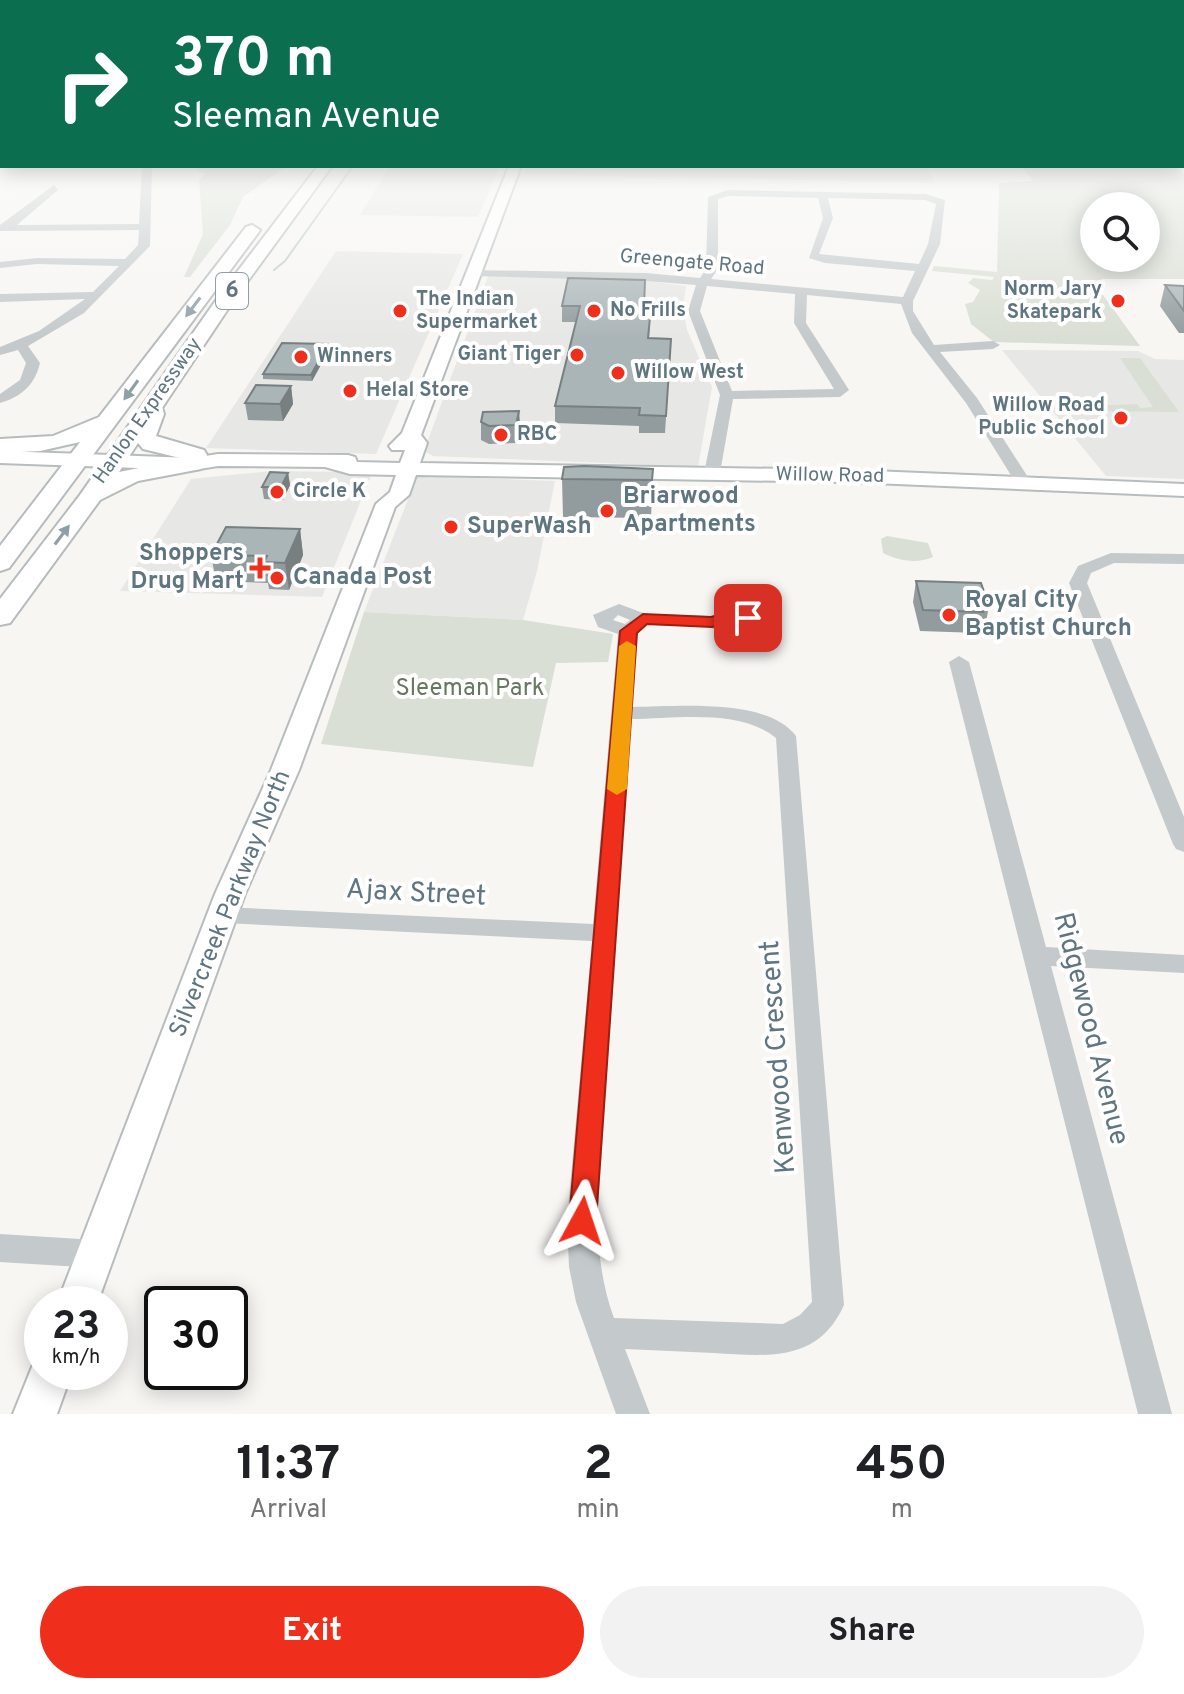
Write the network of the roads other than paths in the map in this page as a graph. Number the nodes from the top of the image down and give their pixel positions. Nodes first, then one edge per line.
1 (30, 207) edge
2 (145, 207) edge
3 (295, 207) edge
4 (499, 207) edge
5 (714, 207) edge
6 (825, 207) edge
7 (937, 207) edge
8 (264, 215) dead end
9 (144, 227) junction
10 (3, 228) edge
11 (129, 263) junction
12 (0, 265) edge
13 (922, 268) junction
14 (473, 273) junction
15 (702, 284) junction
16 (801, 293) junction
17 (95, 296) junction
18 (0, 298) edge
19 (907, 301) junction
20 (21, 345) junction
21 (993, 345) dead end
22 (930, 349) junction
23 (0, 351) edge
24 (727, 395) junction
25 (0, 399) edge
26 (151, 407) junction
27 (111, 418) junction
28 (0, 448) edge
29 (83, 456) junction
30 (117, 457) junction
31 (0, 458) edge
32 (202, 460) junction
33 (400, 465) junction
34 (712, 473) junction
35 (1025, 485) junction
36 (1184, 490) edge
37 (49, 497) junction
38 (88, 500) junction
39 (1184, 559) edge
40 (0, 563) edge
41 (0, 617) edge
42 (712, 622) dead end
43 (959, 662) dead end
44 (623, 713) junction
45 (1184, 844) edge
46 (223, 915) junction
47 (606, 933) junction
48 (1038, 956) junction
49 (1184, 964) edge
50 (0, 1248) edge
51 (96, 1254) junction
52 (84, 1286) edge
53 (605, 1333) junction
54 (44, 1390) edge
55 (35, 1414) edge
56 (633, 1414) edge
57 (1155, 1414) edge

1 - 10 street
2 - 9 street
3 - 26 highway, Hanlon Expressway / 6
4 - 14 main road
5 - 15 street
6 - 13 street
7 - 13 street
8 -> 27 highway, Hanlon Expressway / 6
9 - 10 street
9 - 11 street
11 - 12 street
11 - 17 street
13 - 19 street
14 - 15 street, Greengate Road
14 - 33 main road
15 - 16 street, Greengate Road
15 - 24 street
16 - 19 street, Greengate Road
16 - 24 street
17 - 18 street
17 - 20 street
19 - 22 street
20 - 23 street
20 - 25 street
21 - 22 street
22 - 35 street
24 - 34 street
26 - 30 highway, Hanlon Expressway / 6
26 - 32 highway
27 - 28 highway
27 - 29 highway, Hanlon Expressway / 6
28 - 29 main road, Willow Road
29 - 30 main road, Willow Road
29 - 31 main road, Willow Road
29 - 37 highway, Hanlon Expressway / 6
30 - 32 main road, Willow Road
30 - 38 highway, Hanlon Expressway / 6
31 - 37 highway
32 - 33 main road, Willow Road
32 - 38 highway
33 - 34 main road, Willow Road
33 - 46 main road, Silvercreek Parkway North
34 - 35 main road, Willow Road
35 - 36 main road, Willow Road
37 - 40 highway, Hanlon Expressway / 6
41 -> 38 highway, Hanlon Expressway / 6
39 - 45 street
42 - 44 street
43 - 48 street, Ridgewood Avenue
44 - 47 street
44 - 53 street, Kenwood Crescent
46 - 47 street, Ajax Street
46 - 51 main road, Silvercreek Parkway North
47 - 53 street
48 - 49 street
48 - 57 street, Ridgewood Avenue
50 - 51 street
51 - 52 main road, Silvercreek Parkway North
53 - 56 street
54 - 55 main road

